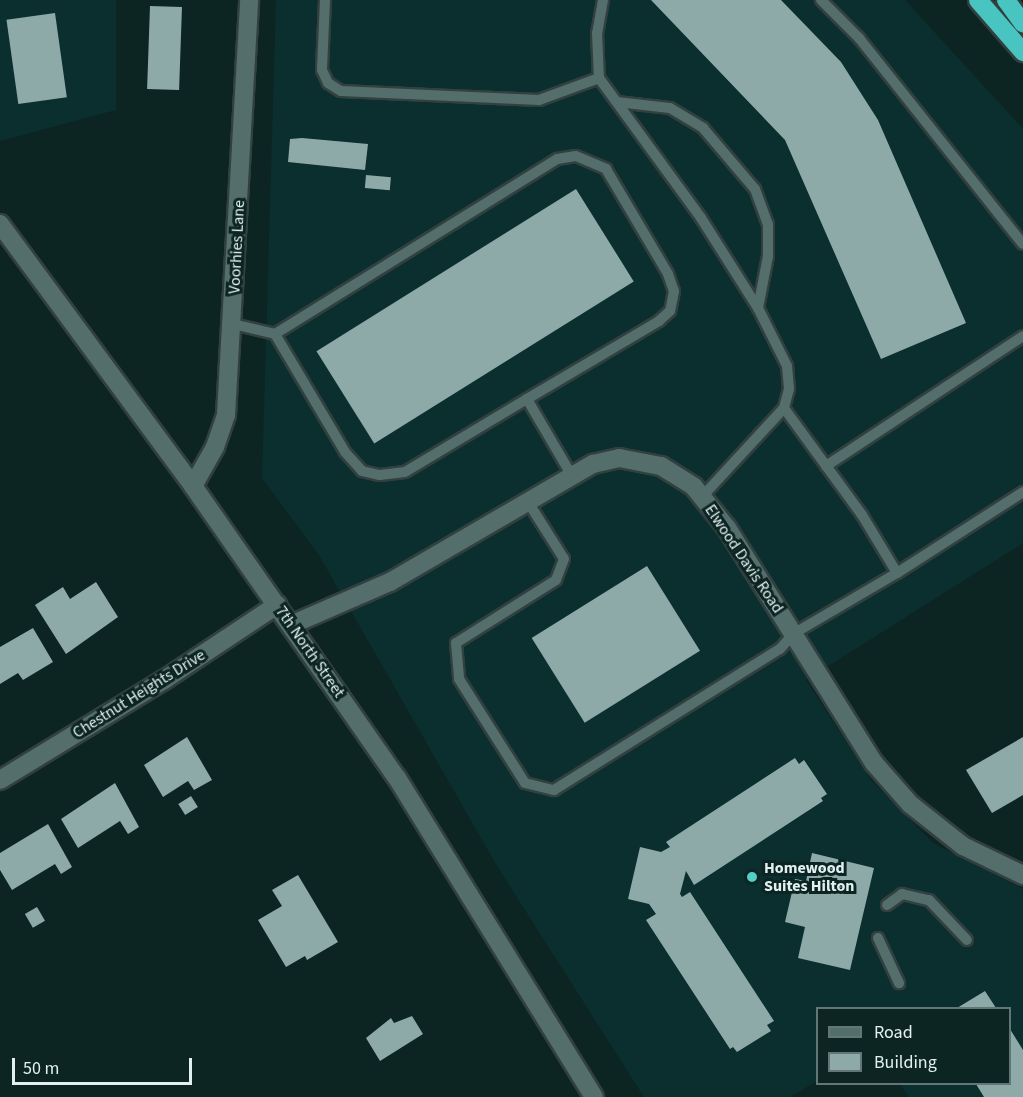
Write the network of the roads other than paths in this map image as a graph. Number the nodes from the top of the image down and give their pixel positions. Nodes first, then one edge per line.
1 (249, 0) edge
2 (326, 0) edge
3 (603, 0) edge
4 (821, 0) edge
5 (978, 0) edge
6 (1006, 0) edge
7 (1023, 23) edge
8 (1023, 52) edge
9 (599, 78) junction
10 (617, 102) junction
11 (0, 224) edge
12 (1023, 244) edge
13 (758, 308) junction
14 (233, 324) junction
15 (275, 334) junction
16 (1023, 336) edge
17 (527, 399) junction
18 (784, 408) junction
19 (826, 466) junction
20 (572, 476) junction
21 (193, 486) junction
22 (1023, 492) edge
23 (702, 497) junction
24 (528, 502) junction
25 (897, 573) junction
26 (277, 605) junction
27 (291, 625) junction
28 (793, 634) junction
29 (0, 780) edge
30 (1023, 874) edge
31 (887, 905) dead end
32 (878, 938) dead end
33 (967, 940) dead end
34 (899, 983) dead end
35 (594, 1097) edge

1 - 14 street, Voorhies Lane
2 - 9 lane
3 - 9 lane
4 - 12 lane
5 - 8 highway
6 - 7 highway
9 - 10 lane
10 - 13 lane
10 - 13 lane
11 - 21 street, 7th North Street
13 - 18 lane
14 - 15 lane
14 - 21 street, Voorhies Lane
15 - 17 lane
15 - 17 lane
16 - 19 lane
17 - 20 lane
18 - 19 lane
18 - 23 lane
19 - 25 lane
20 - 23 street, Elwood Davis Road
20 - 24 street, Elwood Davis Road
21 - 26 street, 7th North Street
22 - 25 lane
23 - 28 street, Elwood Davis Road
24 - 27 street, Elwood Davis Road
24 - 28 lane
25 - 28 lane
26 - 27 street, 7th North Street
26 - 29 street, Chestnut Heights Drive
27 - 35 street, 7th North Street
28 - 30 street, Elwood Davis Road
31 - 33 lane
32 - 34 lane

